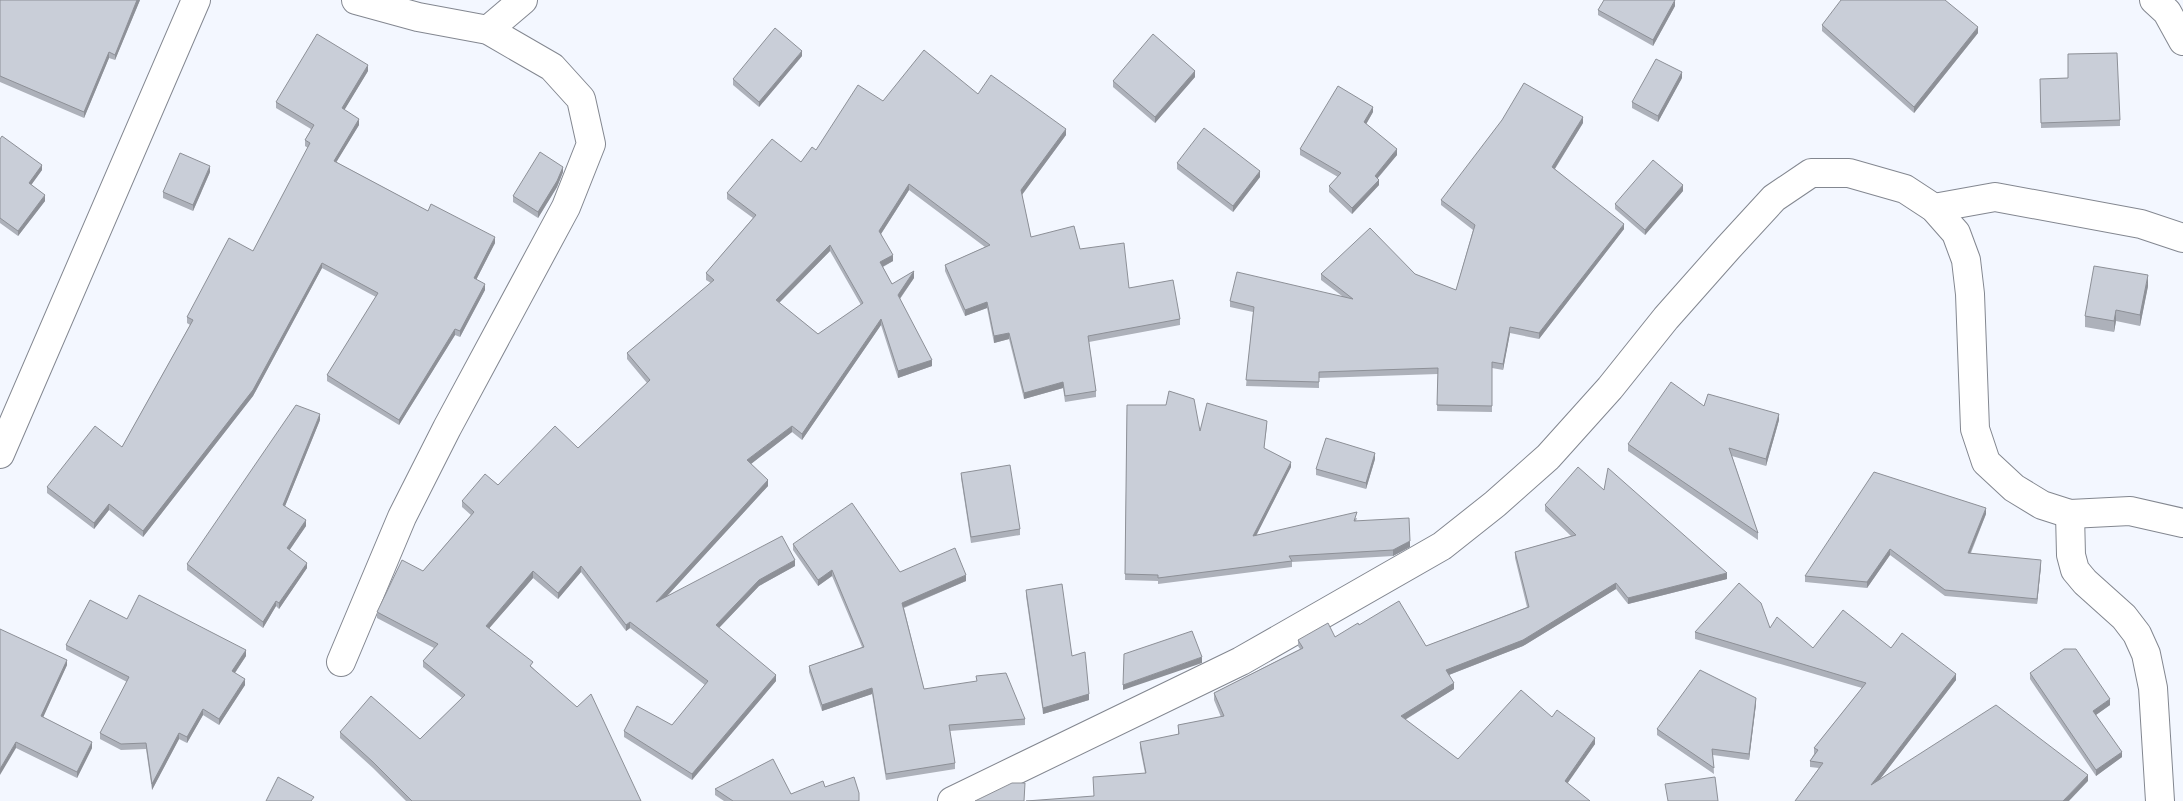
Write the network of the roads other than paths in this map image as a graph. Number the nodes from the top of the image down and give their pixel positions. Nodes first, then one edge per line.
1 (196, 0) edge
2 (356, 0) edge
3 (523, 0) edge
4 (2154, 0) edge
5 (488, 30) junction
6 (2183, 41) edge
7 (1934, 208) junction
8 (2183, 238) edge
9 (0, 454) edge
10 (2070, 514) junction
11 (2183, 523) edge
12 (341, 662) dead end
13 (952, 801) edge
14 (2160, 801) edge

1 - 9 street
2 - 5 street
3 - 5 street
4 - 6 street
5 - 12 street
7 - 8 street
7 - 10 street
7 - 13 street
10 - 11 street
10 - 14 street

